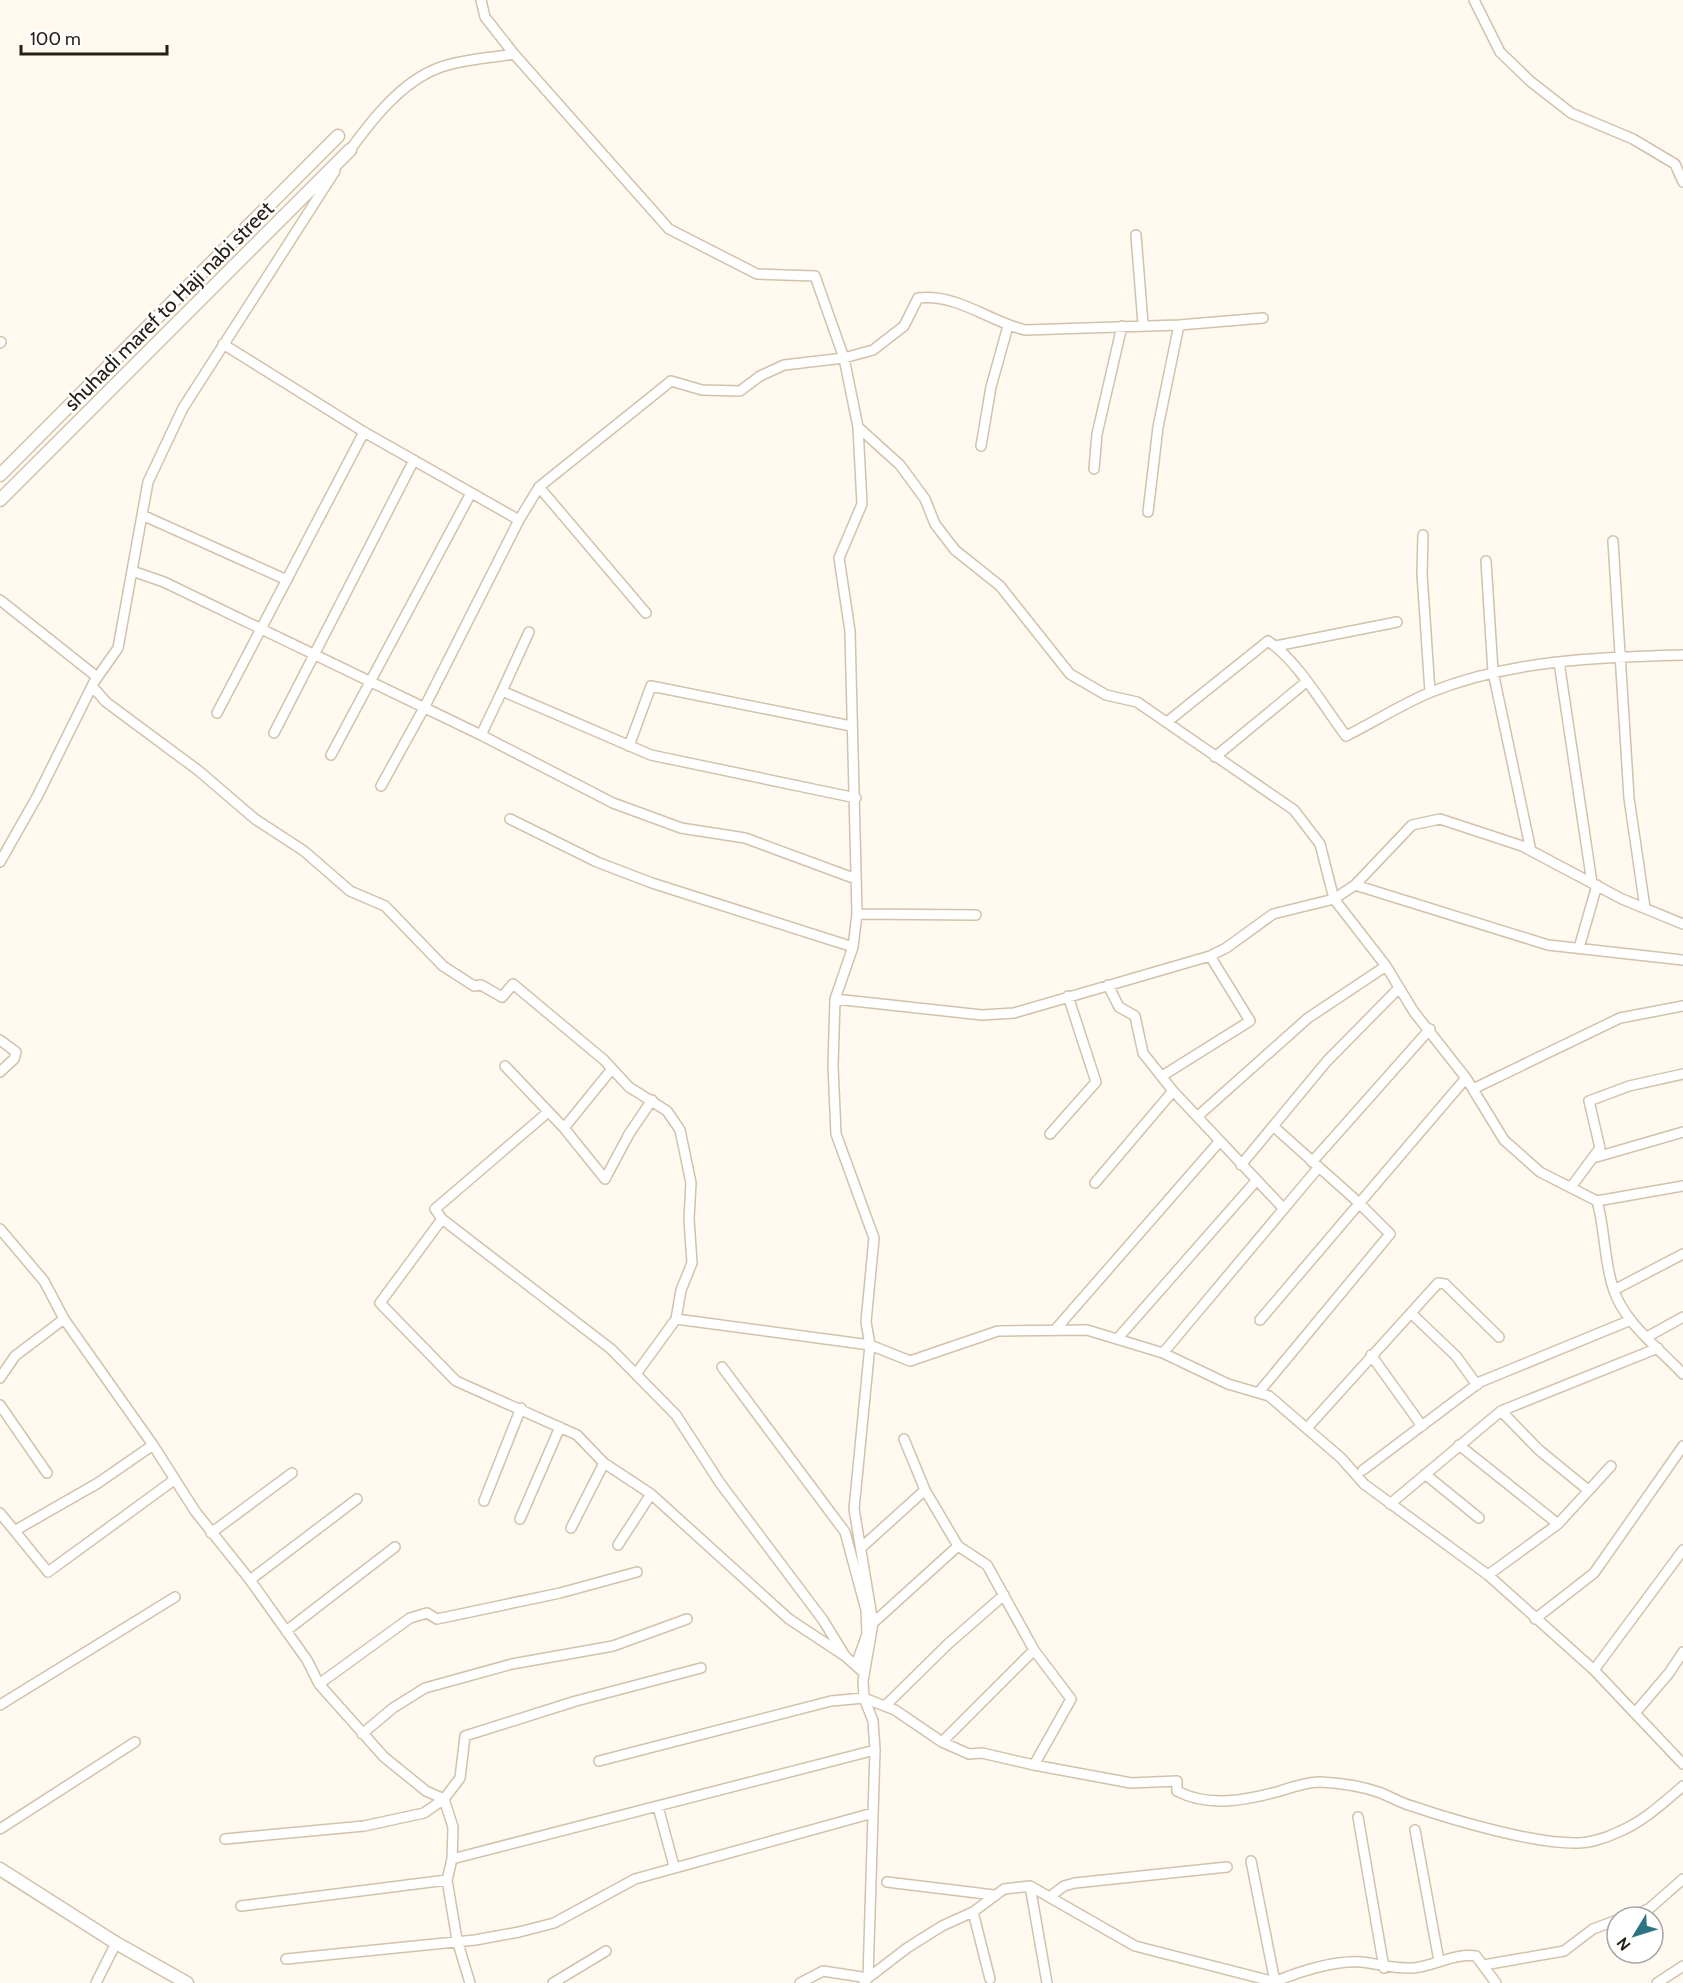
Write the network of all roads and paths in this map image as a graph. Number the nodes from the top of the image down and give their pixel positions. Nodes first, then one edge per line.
1 (481, 0) edge
2 (1474, 0) edge
3 (514, 54) junction
4 (338, 136) dead end
5 (350, 150) junction
6 (1683, 183) edge
7 (1136, 235) dead end
8 (1263, 318) dead end
9 (1143, 324) junction
10 (1179, 325) junction
11 (1008, 326) junction
12 (1122, 326) junction
13 (223, 344) junction
14 (844, 358) junction
15 (858, 427) junction
16 (364, 432) junction
17 (981, 446) dead end
18 (414, 460) junction
19 (1094, 470) dead end
20 (0, 475) edge
21 (539, 487) junction
22 (471, 493) junction
23 (0, 500) edge
24 (1148, 512) dead end
25 (142, 514) junction
26 (519, 520) junction
27 (1423, 535) dead end
28 (1613, 541) dead end
29 (1486, 561) dead end
30 (132, 571) junction
31 (287, 580) junction
32 (0, 600) edge
33 (646, 613) dead end
34 (1397, 622) dead end
35 (261, 630) junction
36 (529, 632) dead end
37 (1276, 646) junction
38 (1683, 655) edge
39 (315, 656) junction
40 (1621, 656) junction
41 (1559, 662) junction
42 (1493, 672) junction
43 (94, 682) junction
44 (1306, 682) junction
45 (370, 683) junction
46 (502, 691) junction
47 (1430, 692) junction
48 (424, 708) junction
49 (217, 713) dead end
50 (1167, 722) junction
51 (851, 726) junction
52 (274, 734) dead end
53 (481, 735) junction
54 (629, 746) junction
55 (331, 755) dead end
56 (1215, 757) junction
57 (381, 786) dead end
58 (856, 798) junction
59 (510, 819) dead end
60 (1531, 850) junction
61 (0, 862) edge
62 (856, 879) junction
63 (1594, 884) junction
64 (1355, 885) junction
65 (1334, 899) junction
66 (1645, 908) junction
67 (857, 914) junction
68 (975, 915) dead end
69 (1683, 924) edge
70 (853, 947) junction
71 (1579, 948) junction
72 (1210, 956) junction
73 (1683, 960) edge
74 (1386, 966) junction
75 (1108, 985) junction
76 (1398, 989) junction
77 (1068, 996) junction
78 (835, 999) junction
79 (1683, 1006) edge
80 (1430, 1029) junction
81 (0, 1040) edge
82 (505, 1066) dead end
83 (611, 1070) junction
84 (0, 1072) edge
85 (1683, 1074) edge
86 (1162, 1076) junction
87 (1466, 1078) junction
88 (1473, 1089) junction
89 (1173, 1091) junction
90 (652, 1100) junction
91 (547, 1113) junction
92 (1198, 1116) junction
93 (1273, 1126) junction
94 (564, 1128) junction
95 (1683, 1132) edge
96 (1050, 1134) dead end
97 (1219, 1142) junction
98 (1592, 1159) junction
99 (1242, 1165) junction
100 (1315, 1165) junction
101 (1256, 1181) junction
102 (1095, 1183) dead end
103 (1683, 1186) edge
104 (1571, 1187) junction
105 (1597, 1201) junction
106 (1358, 1202) junction
107 (1284, 1209) junction
108 (442, 1219) junction
109 (0, 1229) edge
110 (1683, 1254) edge
111 (1614, 1290) junction
112 (1413, 1315) dead end
113 (1683, 1317) edge
114 (64, 1319) junction
115 (676, 1319) junction
116 (1260, 1320) dead end
117 (1630, 1320) junction
118 (1055, 1330) junction
119 (1499, 1337) dead end
120 (1647, 1337) junction
121 (1118, 1338) junction
122 (870, 1346) junction
123 (1658, 1348) junction
124 (1162, 1353) junction
125 (1371, 1354) junction
126 (722, 1367) dead end
127 (636, 1374) junction
128 (1683, 1374) edge
129 (0, 1377) edge
130 (1476, 1385) junction
131 (1259, 1392) junction
132 (0, 1405) edge
133 (520, 1408) junction
134 (1501, 1411) junction
135 (1422, 1426) junction
136 (560, 1427) junction
137 (1307, 1428) junction
138 (904, 1439) dead end
139 (153, 1444) junction
140 (1459, 1445) junction
141 (1683, 1446) edge
142 (604, 1463) junction
143 (1611, 1466) dead end
144 (1363, 1470) dead end
145 (47, 1473) dead end
146 (292, 1473) dead end
147 (1425, 1474) junction
148 (174, 1480) junction
149 (924, 1490) junction
150 (1588, 1490) junction
151 (651, 1494) junction
152 (357, 1499) dead end
153 (484, 1501) dead end
154 (1389, 1504) junction
155 (0, 1513) edge
156 (1479, 1518) dead end
157 (520, 1519) dead end
158 (1558, 1524) junction
159 (857, 1525) junction
160 (571, 1528) dead end
161 (16, 1530) junction
162 (845, 1532) junction
163 (211, 1533) junction
164 (618, 1545) dead end
165 (958, 1546) junction
166 (395, 1547) dead end
167 (862, 1547) junction
168 (1683, 1550) edge
169 (637, 1572) dead end
170 (1488, 1575) junction
171 (250, 1580) junction
172 (1004, 1596) junction
173 (175, 1597) dead end
174 (687, 1619) dead end
175 (1535, 1619) junction
176 (873, 1623) junction
177 (286, 1631) junction
178 (1034, 1650) junction
179 (1683, 1652) edge
180 (845, 1656) junction
181 (701, 1668) dead end
182 (860, 1669) junction
183 (1594, 1670) junction
184 (319, 1684) junction
185 (864, 1698) junction
186 (0, 1705) edge
187 (885, 1706) junction
188 (1635, 1713) junction
189 (362, 1734) junction
190 (135, 1742) dead end
191 (942, 1742) junction
192 (874, 1750) junction
193 (599, 1761) dead end
194 (1683, 1764) edge
195 (1034, 1765) junction
196 (1683, 1786) edge
197 (444, 1799) junction
198 (658, 1807) junction
199 (873, 1813) junction
200 (1358, 1817) dead end
201 (0, 1829) edge
202 (1415, 1830) dead end
203 (225, 1839) dead end
204 (452, 1859) junction
205 (1251, 1861) dead end
206 (674, 1866) junction
207 (1227, 1867) dead end
208 (0, 1869) edge
209 (1683, 1879) edge
210 (447, 1880) junction
211 (887, 1882) dead end
212 (1030, 1886) junction
213 (994, 1895) junction
214 (1052, 1895) junction
215 (1653, 1905) edge
216 (241, 1906) dead end
217 (973, 1912) junction
218 (1605, 1924) edge
219 (457, 1940) junction
220 (116, 1943) junction
221 (606, 1951) dead end
222 (285, 1959) dead end
223 (1439, 1961) junction
224 (1484, 1965) junction
225 (1683, 1966) edge
226 (1384, 1968) junction
227 (990, 1980) dead end
228 (866, 1981) edge
229 (1273, 1982) edge
230 (96, 1983) edge
231 (187, 1983) edge
232 (470, 1983) edge
233 (553, 1983) edge
234 (800, 1983) edge
235 (1047, 1983) edge
236 (1496, 1983) edge
237 (1657, 1983) edge

1 - 3 street
2 - 6 street
3 - 5 street
3 - 14 street
4 - 20 main road, shuhadi maref to Haji nabi street
5 - 13 street
5 - 23 main road
7 - 9 street
8 - 10 street
9 - 10 street
9 - 12 street
10 - 24 street
11 - 12 street
11 - 14 street
11 - 17 street
12 - 19 street
13 - 16 street
13 - 25 street
14 - 15 street
14 - 21 street
15 - 50 street
15 - 51 street
16 - 18 street
16 - 31 street
18 - 22 street
18 - 39 street
21 - 26 street
21 - 33 street
22 - 26 street
22 - 45 street
25 - 30 street
25 - 31 street
26 - 48 street
27 - 47 street
28 - 40 street
29 - 42 street
30 - 35 street
30 - 43 street
31 - 35 street
32 - 43 street
34 - 37 street
35 - 39 street
35 - 49 street
36 - 46 street
37 - 44 street
37 - 50 street
38 - 40 street
39 - 45 street
39 - 52 street
40 - 41 street
40 - 66 street
41 - 42 street
41 - 63 street
42 - 47 street
42 - 60 street
43 - 61 street
43 - 83 street
44 - 47 street
44 - 56 street
45 - 48 street
45 - 55 street
46 - 53 street
46 - 54 street
48 - 53 street
48 - 57 street
50 - 56 street
51 - 54 street
51 - 58 street
53 - 62 street
54 - 58 street
56 - 65 street
58 - 62 street
59 - 70 street
60 - 63 street
60 - 64 street
62 - 67 street
63 - 66 street
63 - 71 street
64 - 65 street
64 - 71 street
65 - 72 street
65 - 74 street
66 - 69 street
67 - 68 street
67 - 70 street
70 - 78 street
71 - 73 street
72 - 75 street
72 - 86 street
74 - 76 street
74 - 92 street
75 - 77 street
75 - 86 street
76 - 80 street
76 - 93 street
77 - 78 street
77 - 96 street
78 - 122 street
79 - 88 street
80 - 87 street
80 - 100 street
81 - 84 street
82 - 91 street
83 - 90 street
83 - 94 street
85 - 98 street
86 - 89 street
87 - 88 street
87 - 106 street
88 - 104 street
89 - 92 street
89 - 102 street
90 - 94 street
90 - 115 street
91 - 94 street
91 - 108 street
92 - 97 street
93 - 99 street
93 - 100 street
95 - 98 street
97 - 99 street
97 - 118 street
98 - 104 street
99 - 101 street
100 - 106 street
100 - 107 street
101 - 107 street
101 - 121 street
103 - 105 street
104 - 105 street
105 - 111 street
106 - 116 street
106 - 131 street
107 - 124 street
108 - 127 street
108 - 133 street
109 - 114 street
110 - 111 street
111 - 117 street
112 - 130 street
113 - 120 street
114 - 129 street
114 - 139 street
115 - 122 street
115 - 127 street
117 - 120 street
117 - 130 street
118 - 121 street
118 - 122 street
119 - 125 street
120 - 123 street
121 - 124 street
122 - 159 street
123 - 128 street
123 - 134 street
124 - 131 street
125 - 135 street
125 - 137 street
126 - 162 street
127 - 180 street
130 - 135 street
131 - 137 street
132 - 145 street
133 - 136 street
133 - 153 street
134 - 140 street
134 - 150 street
135 - 144 street
136 - 142 street
136 - 157 street
137 - 154 street
138 - 149 street
139 - 148 street
139 - 161 street
140 - 147 street
140 - 158 street
141 - 175 street
142 - 151 street
142 - 160 street
143 - 150 street
146 - 163 street
147 - 154 street
147 - 156 street
148 - 161 street
148 - 163 street
149 - 165 street
149 - 167 street
150 - 158 street
151 - 164 street
151 - 180 street
152 - 171 street
154 - 170 street
155 - 161 street
158 - 170 street
159 - 162 street
159 - 167 street
162 - 182 street
163 - 171 street
165 - 172 street
165 - 176 street
166 - 177 street
167 - 176 street
168 - 183 street
169 - 184 street
170 - 175 street
171 - 177 street
172 - 178 street
172 - 187 street
173 - 186 street
174 - 189 street
175 - 183 street
176 - 182 street
177 - 184 street
178 - 191 street
178 - 195 street
179 - 188 street
180 - 182 street
181 - 197 street
182 - 185 street
183 - 188 street
184 - 189 street
185 - 187 street
185 - 192 street
185 - 193 street
187 - 191 street
188 - 194 street
189 - 197 street
190 - 201 street
191 - 195 street
192 - 198 street
192 - 199 street
195 - 196 street
197 - 203 street
197 - 204 street
198 - 204 street
198 - 206 street
199 - 206 street
199 - 228 street
200 - 226 street
202 - 223 street
204 - 210 street
205 - 229 street
206 - 219 street
207 - 214 street
208 - 220 main road
209 - 215 street
210 - 216 street
210 - 219 street
211 - 213 street
212 - 213 street
212 - 214 street
212 - 235 street
213 - 217 street
214 - 229 street
217 - 227 street
217 - 228 street
218 - 224 street
219 - 222 street
219 - 232 street
220 - 230 street
220 - 231 main road
221 - 233 street
223 - 224 street
223 - 226 street
224 - 236 street
225 - 237 street
226 - 229 street
228 - 234 street

